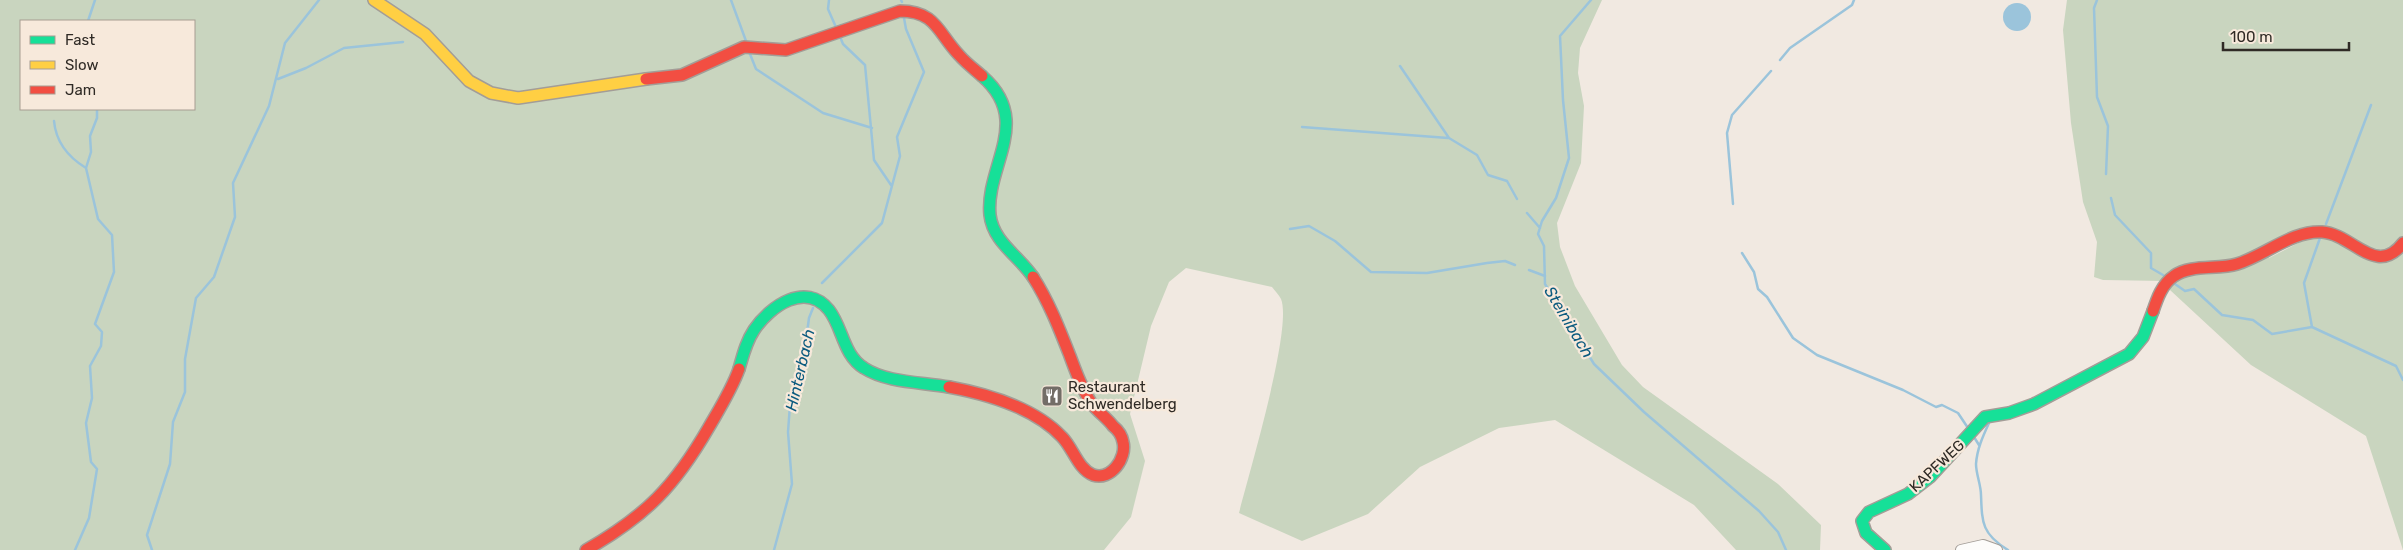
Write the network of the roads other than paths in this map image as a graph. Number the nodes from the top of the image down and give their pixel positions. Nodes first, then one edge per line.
1 (374, 0) edge
2 (2403, 243) edge
3 (586, 550) edge
4 (1885, 550) edge
5 (1961, 550) edge
6 (1998, 550) edge

1 - 3 street
2 - 4 street, KAPFWEG
5 - 6 street

